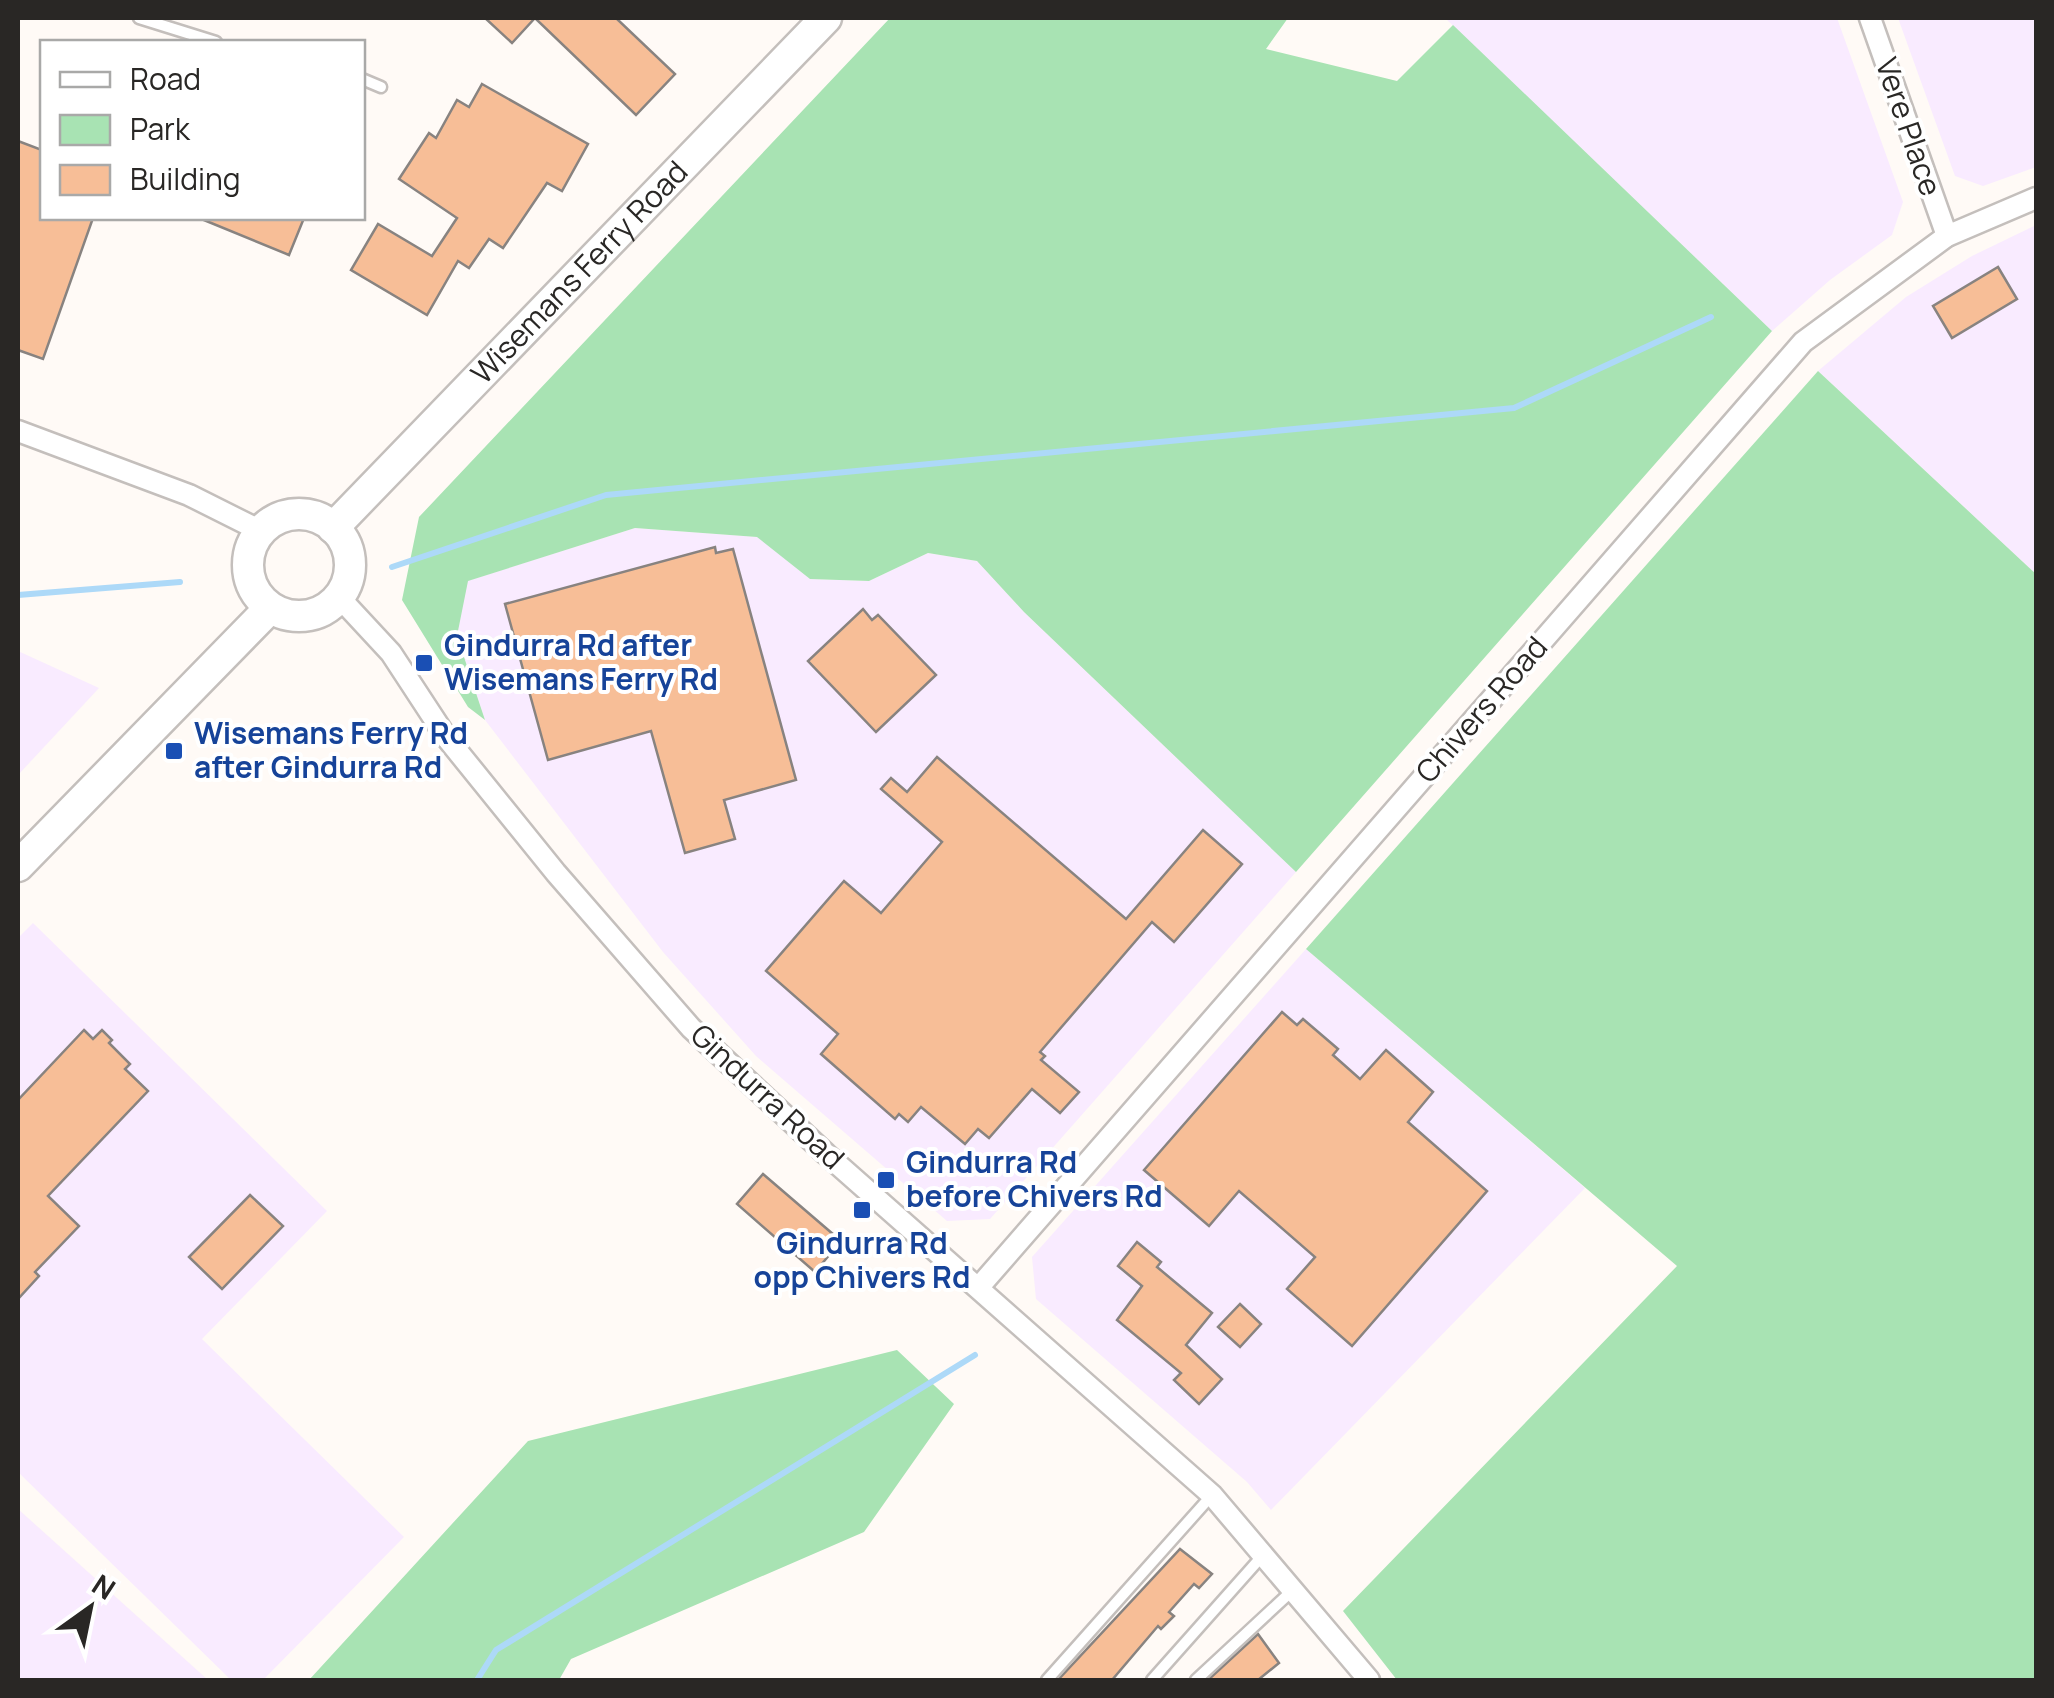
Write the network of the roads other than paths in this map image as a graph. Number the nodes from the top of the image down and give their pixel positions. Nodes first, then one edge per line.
1 (139, 18) edge
2 (826, 18) edge
3 (1870, 18) edge
4 (210, 40) edge
5 (365, 80) edge
6 (381, 87) dead end
7 (2036, 198) edge
8 (1947, 236) junction
9 (18, 431) edge
10 (333, 528) junction
11 (261, 531) junction
12 (339, 597) junction
13 (270, 608) junction
14 (18, 866) edge
15 (979, 1287) junction
16 (1212, 1495) junction
17 (1264, 1554) junction
18 (1294, 1588) junction
19 (1047, 1680) edge
20 (1152, 1680) edge
21 (1196, 1680) edge
22 (1370, 1680) edge

1 - 4 lane
2 - 10 main road, Wisemans Ferry Road
3 - 8 street, Vere Place
5 - 6 lane
7 - 8 street, Chivers Road
8 - 15 street, Chivers Road
9 - 11 street
10 - 11 main road
10 - 12 main road
11 - 13 main road
12 - 13 main road
12 - 15 street, Gindurra Road
13 - 14 main road
15 - 16 street, Gindurra Road
16 - 17 street, Gindurra Road
16 - 19 lane
17 - 18 street, Gindurra Road
17 - 20 lane
18 - 21 lane
18 - 22 street, Gindurra Road

